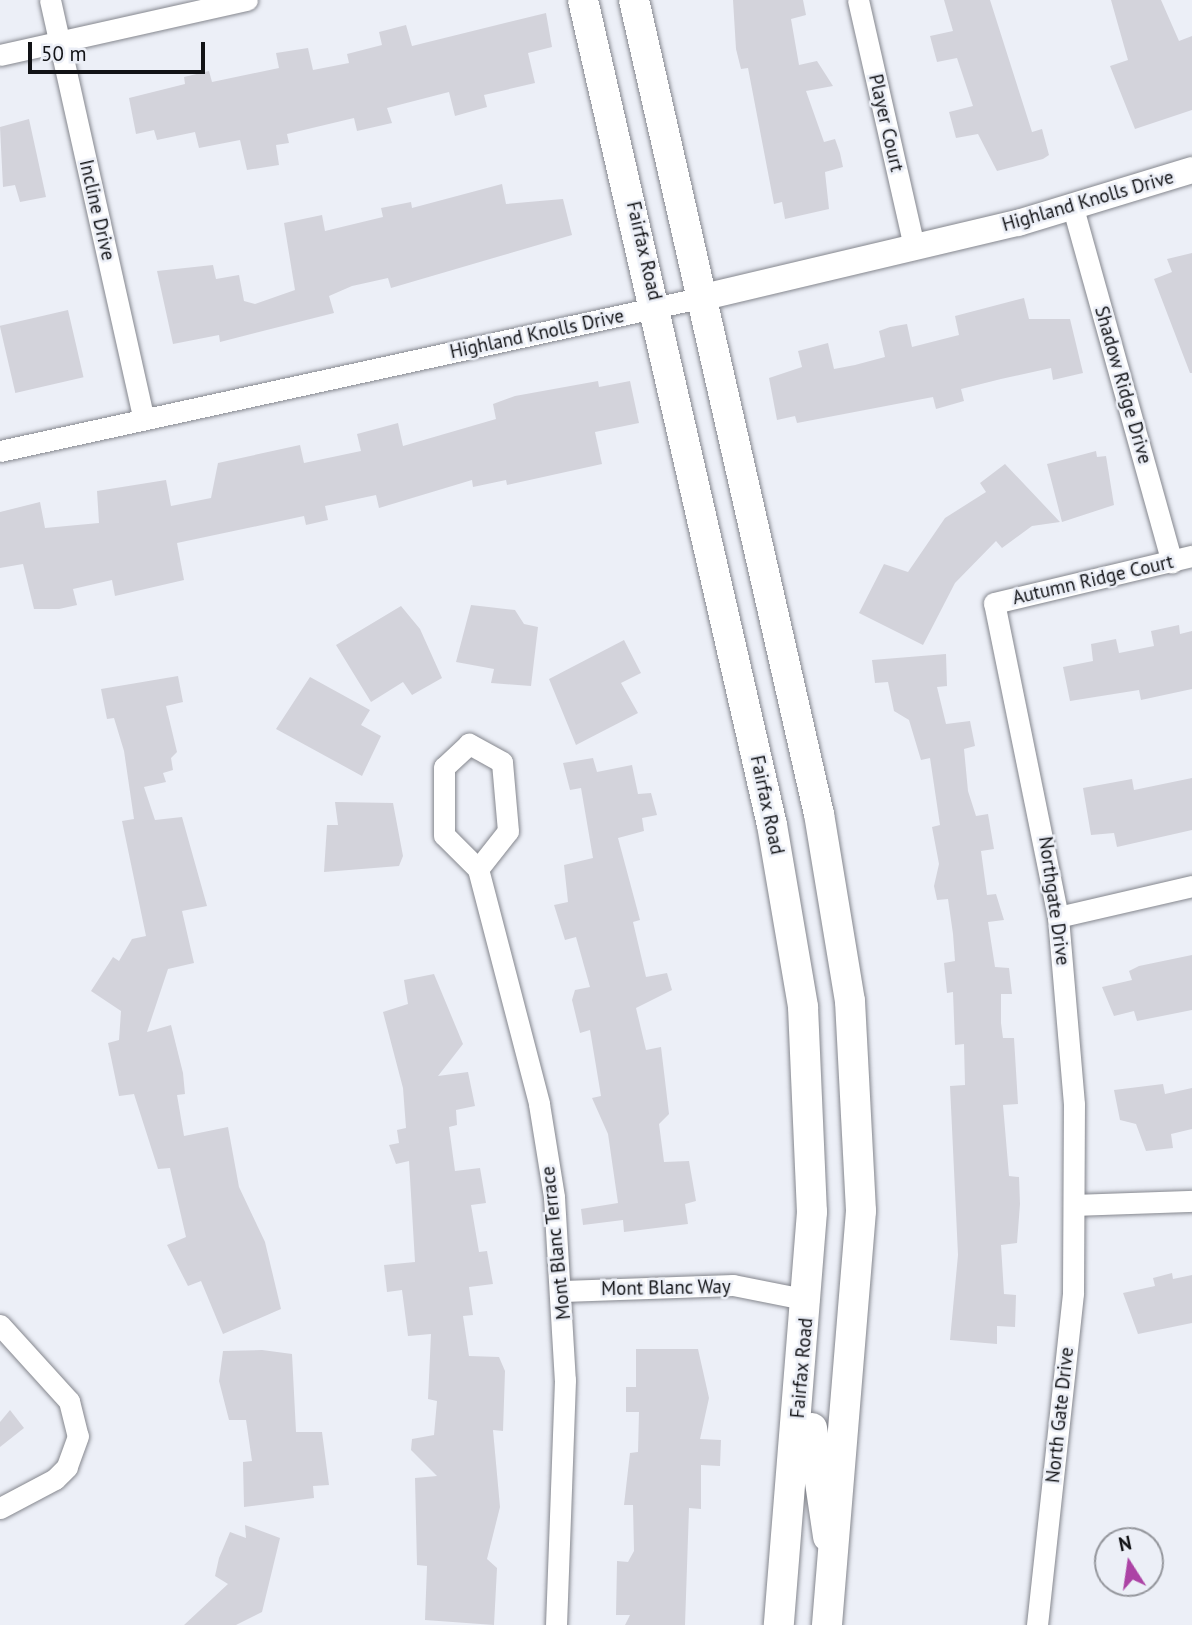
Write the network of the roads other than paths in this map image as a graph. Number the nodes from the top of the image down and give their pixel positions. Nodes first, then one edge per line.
1 (50, 0) edge
2 (247, 0) edge
3 (583, 0) edge
4 (634, 0) edge
5 (858, 0) edge
6 (60, 42) junction
7 (0, 55) edge
8 (1192, 170) edge
9 (1073, 208) junction
10 (914, 247) junction
11 (704, 297) junction
12 (657, 308) junction
13 (145, 419) junction
14 (0, 451) edge
15 (1182, 559) edge
16 (994, 603) joint
17 (478, 869) junction
18 (1192, 886) edge
19 (1058, 917) junction
20 (1192, 1201) edge
21 (1076, 1205) junction
22 (563, 1291) junction
23 (809, 1300) junction
24 (0, 1325) edge
25 (0, 1508) edge
26 (789, 1517) junction
27 (833, 1558) junction
28 (556, 1625) edge
29 (779, 1625) edge
30 (790, 1625) edge
31 (827, 1625) edge
32 (1037, 1625) edge

1 - 6 street, Incline Drive
2 - 6 street
3 - 12 main road, Fairfax Road
4 - 11 main road
5 - 10 street, Player Court
6 - 7 street
6 - 13 street, Incline Drive
8 - 9 street, Highland Knolls Drive
9 - 10 street, Highland Knolls Drive
9 - 15 street, Shadow Ridge Drive
10 - 11 street, Highland Knolls Drive
11 - 12 street, Highland Knolls Drive
11 - 27 main road
12 - 13 street, Highland Knolls Drive
12 - 23 main road, Fairfax Road
13 - 14 street, Highland Knolls Drive
15 - 16 street, Autumn Ridge Court
16 - 19 street, Northgate Drive
17 - 17 street
17 - 22 street, Mont Blanc Terrace
18 - 19 street
19 - 21 street, Northgate Drive
20 - 21 street
21 - 32 street, North Gate Drive
22 - 23 street, Mont Blanc Way
22 - 28 street, Mont Blanc Terrace
23 - 26 main road, Fairfax Road
23 - 27 main road
24 - 25 street
26 - 29 main road, Fairfax Road
26 - 30 main road
27 - 31 main road

